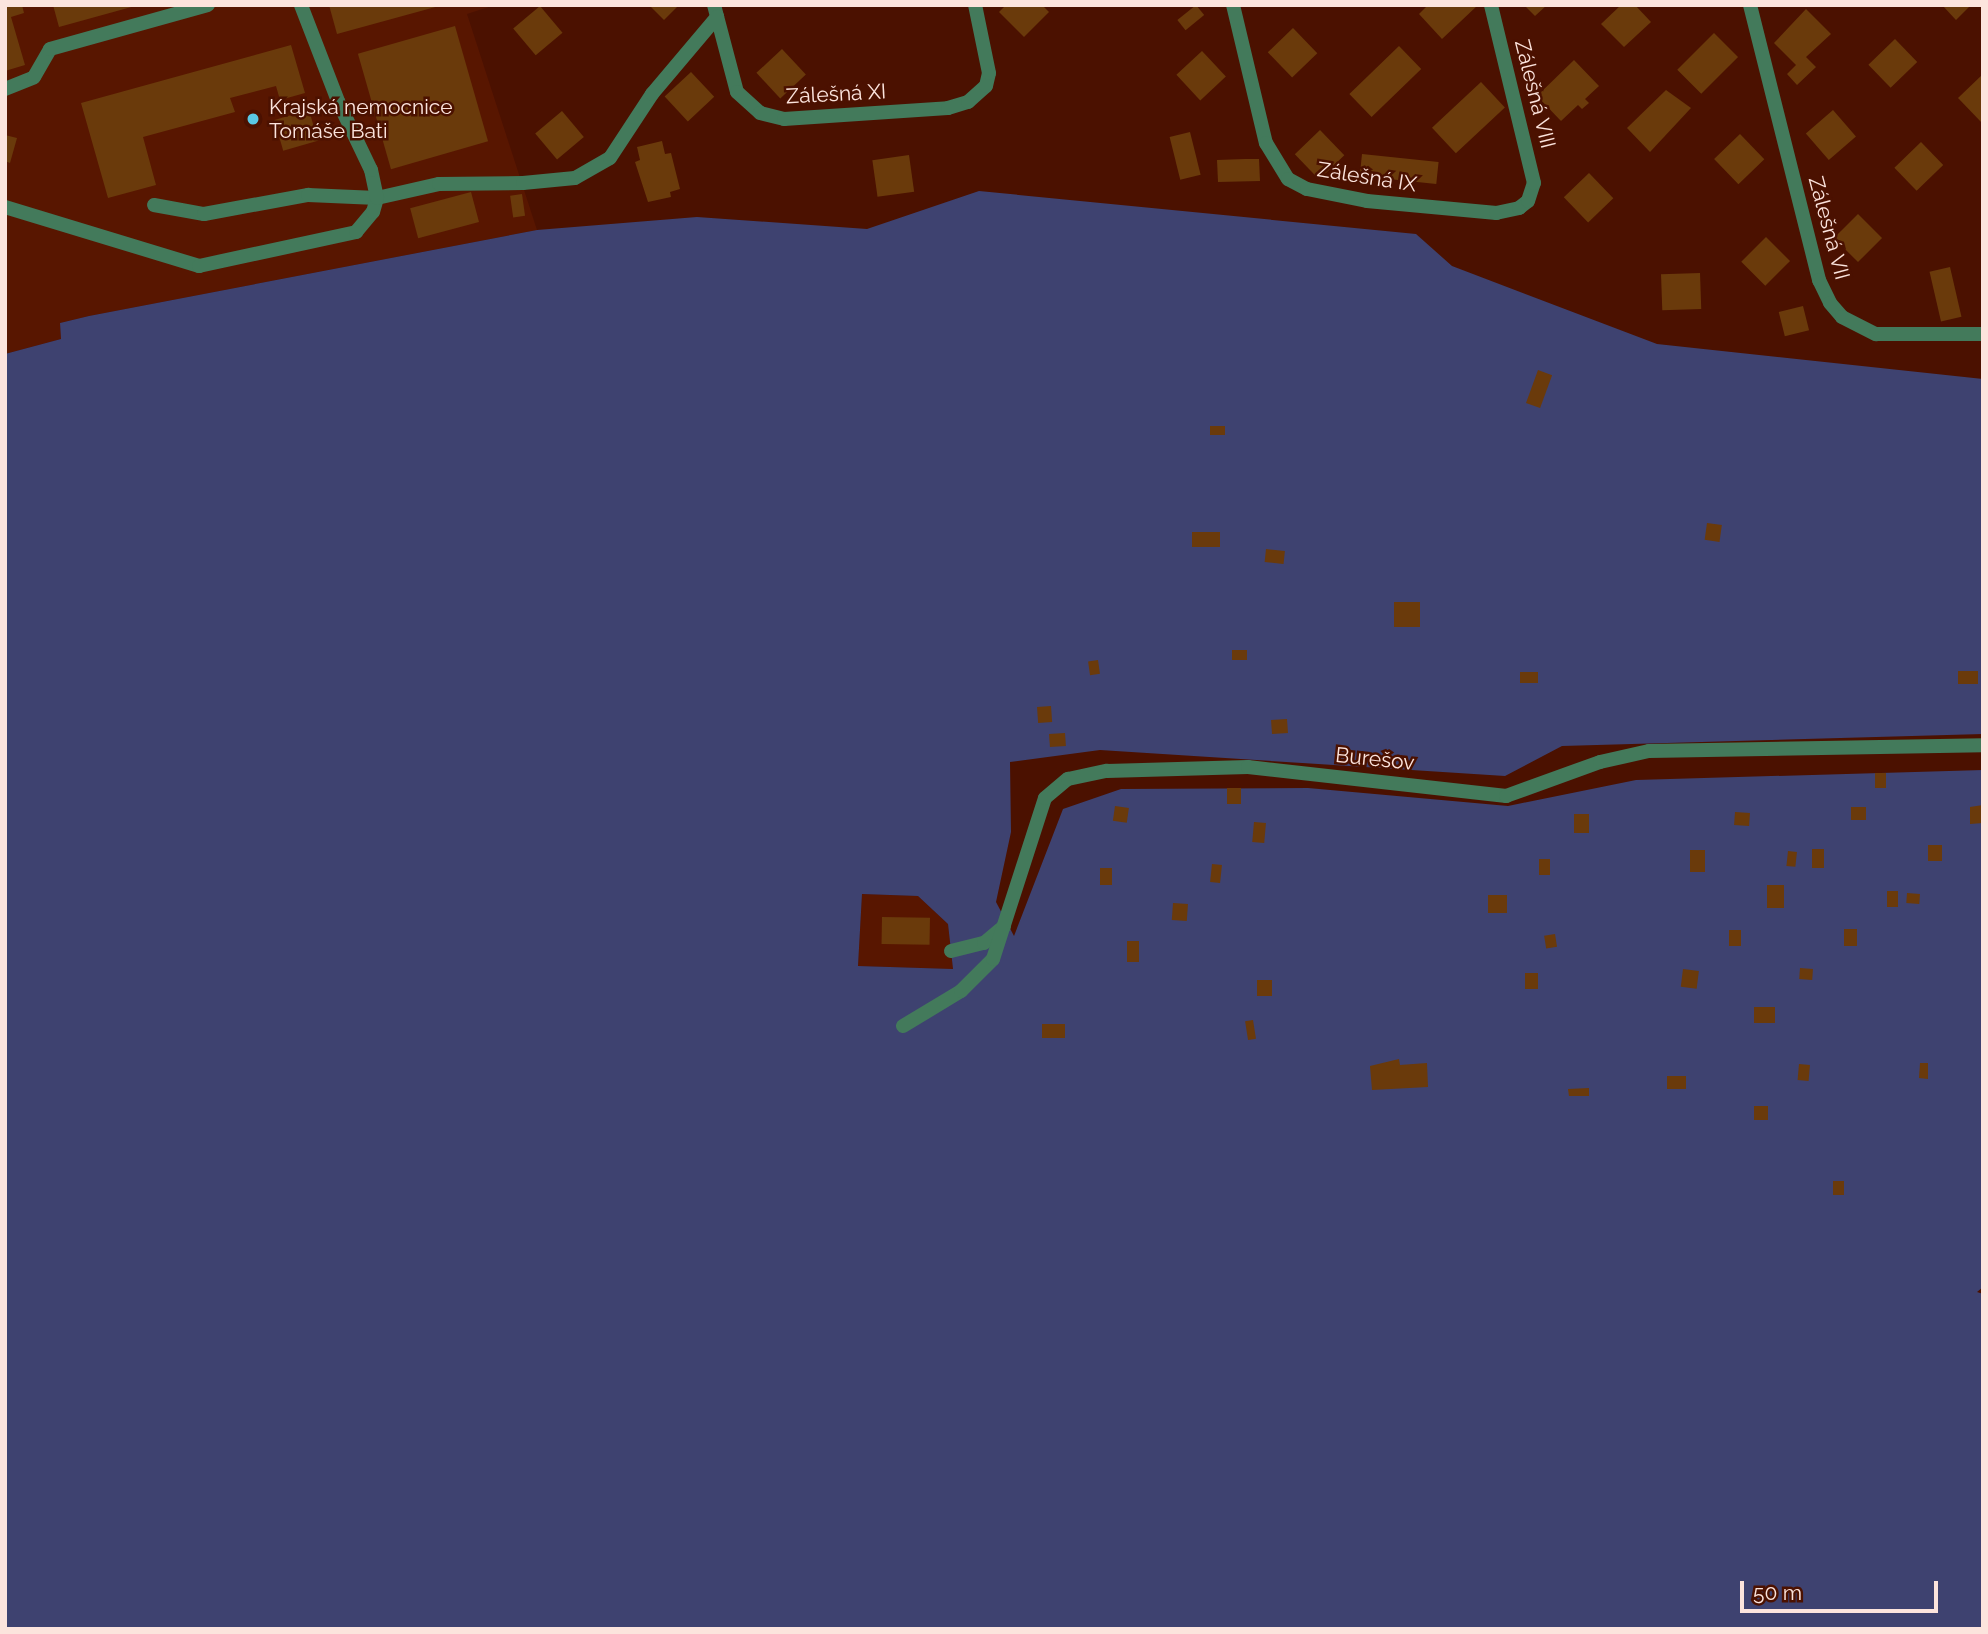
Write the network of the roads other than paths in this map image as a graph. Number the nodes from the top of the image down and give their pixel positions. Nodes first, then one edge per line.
1 (208, 5) edge
2 (301, 5) edge
3 (975, 5) edge
4 (1233, 5) edge
5 (1491, 5) edge
6 (1749, 5) edge
7 (715, 11) edge
8 (5, 89) edge
9 (1532, 193) joint
10 (377, 198) junction
11 (155, 205) dead end
12 (5, 207) edge
13 (1983, 334) edge
14 (1983, 745) edge
15 (1004, 926) junction
16 (950, 951) dead end
17 (902, 1026) dead end

1 - 8 street
2 - 10 street
3 - 7 street, Zálešná XI
4 - 9 street, Zálešná IX
5 - 9 street, Zálešná VIII
6 - 13 street, Zálešná VII
7 - 10 street
10 - 11 street
10 - 12 street
14 - 15 street, Burešov
15 - 16 street
15 - 17 street, Burešov

